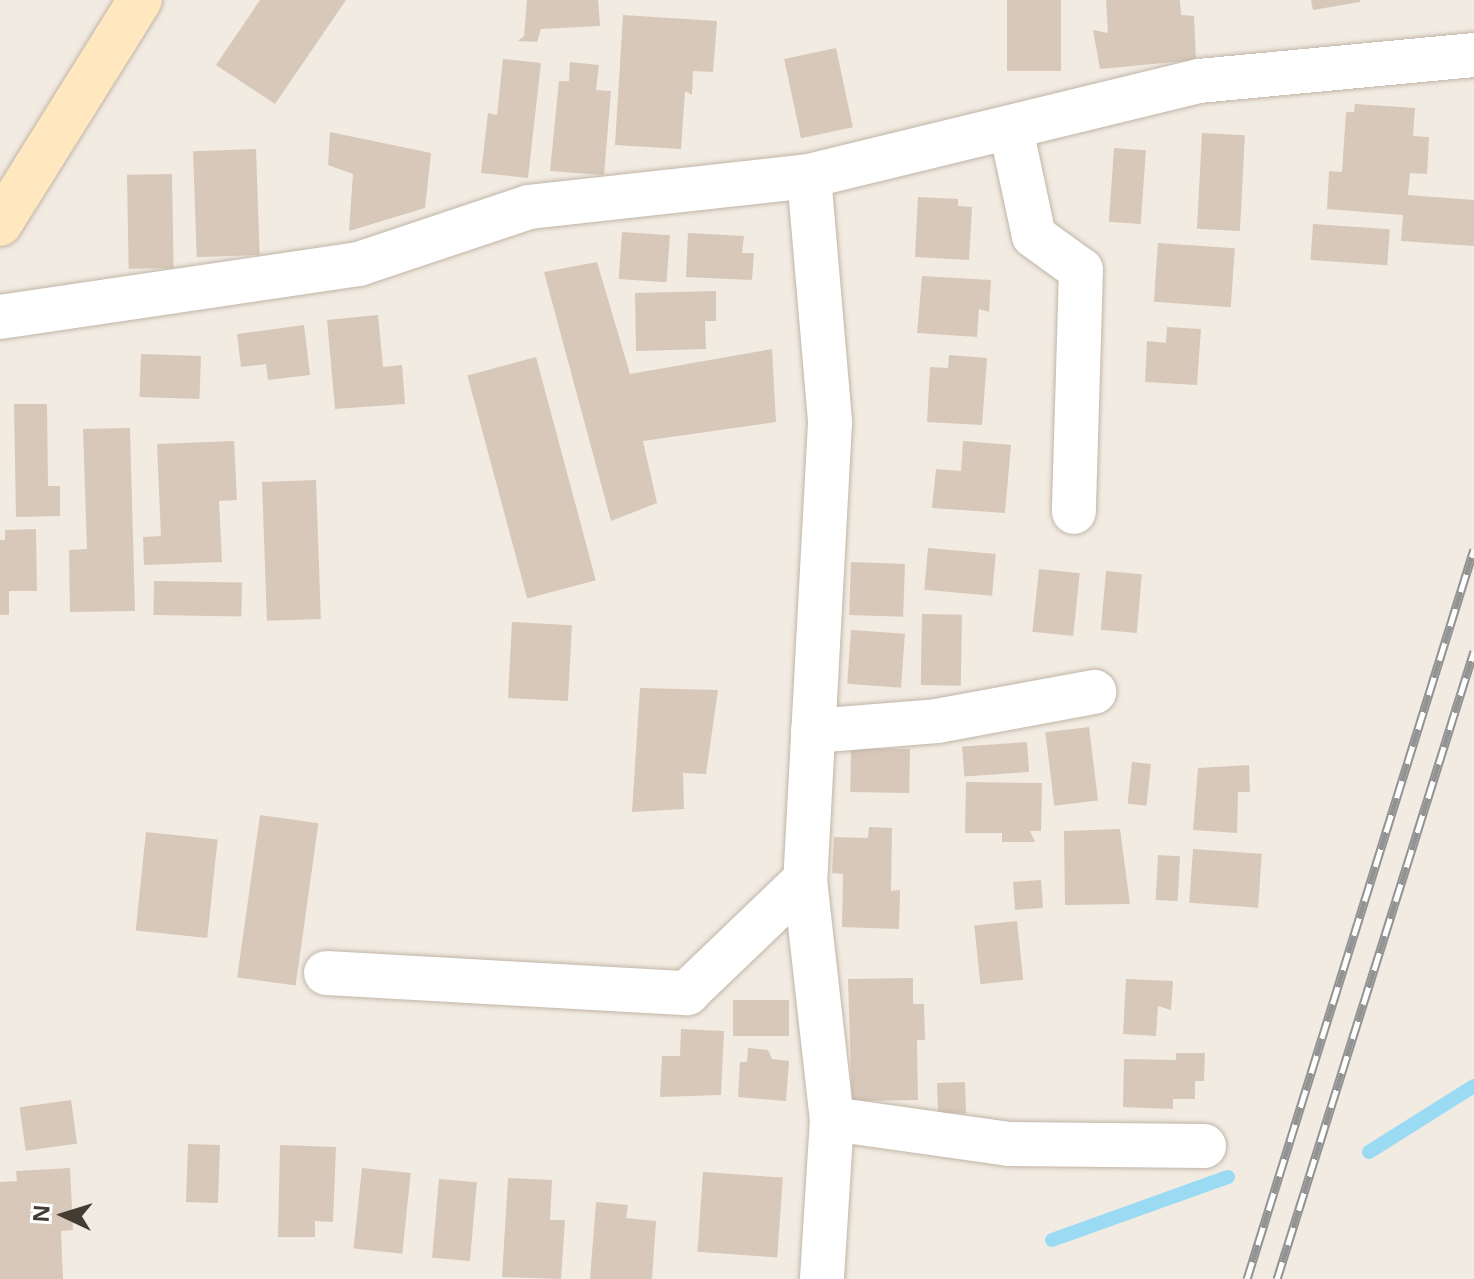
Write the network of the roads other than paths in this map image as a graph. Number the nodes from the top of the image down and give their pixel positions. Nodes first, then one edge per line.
1 (140, 0) edge
2 (1474, 55) edge
3 (1011, 129) junction
4 (809, 176) junction
5 (0, 224) edge
6 (0, 317) edge
7 (1074, 512) dead end
8 (1094, 692) dead end
9 (813, 731) junction
10 (805, 880) junction
11 (326, 973) dead end
12 (832, 1119) junction
13 (1204, 1146) dead end
14 (822, 1279) edge

1 - 5 main road
2 - 3 street
3 - 4 street
3 - 7 street
4 - 6 street
4 - 9 street
8 - 9 street
9 - 10 street
10 - 11 street
10 - 12 street
12 - 13 street
12 - 14 street

